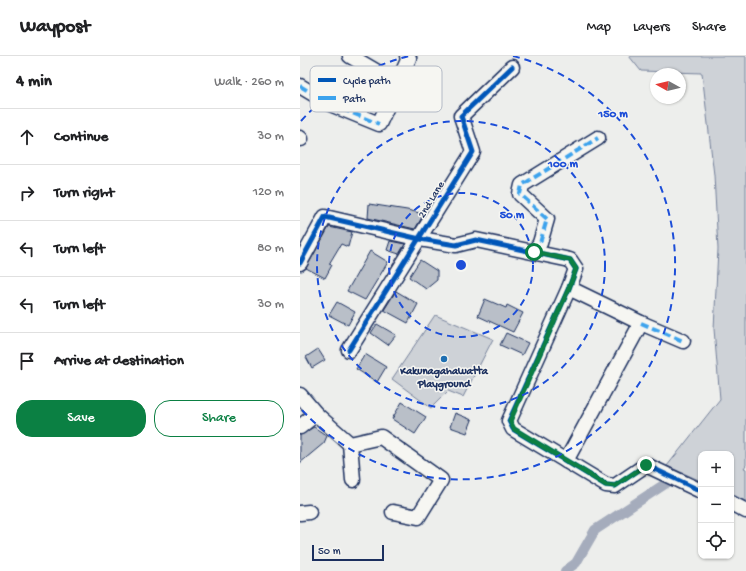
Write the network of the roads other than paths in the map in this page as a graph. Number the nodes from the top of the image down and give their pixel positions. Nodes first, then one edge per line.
1 (350, 56) edge
2 (407, 56) edge
3 (367, 66) edge
4 (405, 66) edge
5 (512, 67) dead end
6 (300, 86) edge
7 (310, 92) edge
8 (350, 112) edge
9 (384, 112) edge
10 (598, 138) dead end
11 (420, 239) junction
12 (534, 252) junction
13 (300, 263) edge
14 (569, 288) junction
15 (641, 323) junction
16 (683, 342) dead end
17 (349, 350) dead end
18 (300, 395) edge
19 (316, 414) junction
20 (300, 427) edge
21 (350, 444) junction
22 (566, 461) junction
23 (353, 480) dead end
24 (698, 490) edge
25 (393, 512) dead end

1 - 3 street
2 - 4 street
5 - 11 street, 2nd Lane
6 - 7 street
8 - 9 street
10 - 12 street
11 - 12 street
11 - 13 street
11 - 17 street, 2nd Lane
12 - 14 street
14 - 15 street
14 - 22 street
15 - 16 street
15 - 22 street
18 - 19 street
19 - 20 street
19 - 21 street
21 - 23 street
21 - 25 street
22 - 24 street

